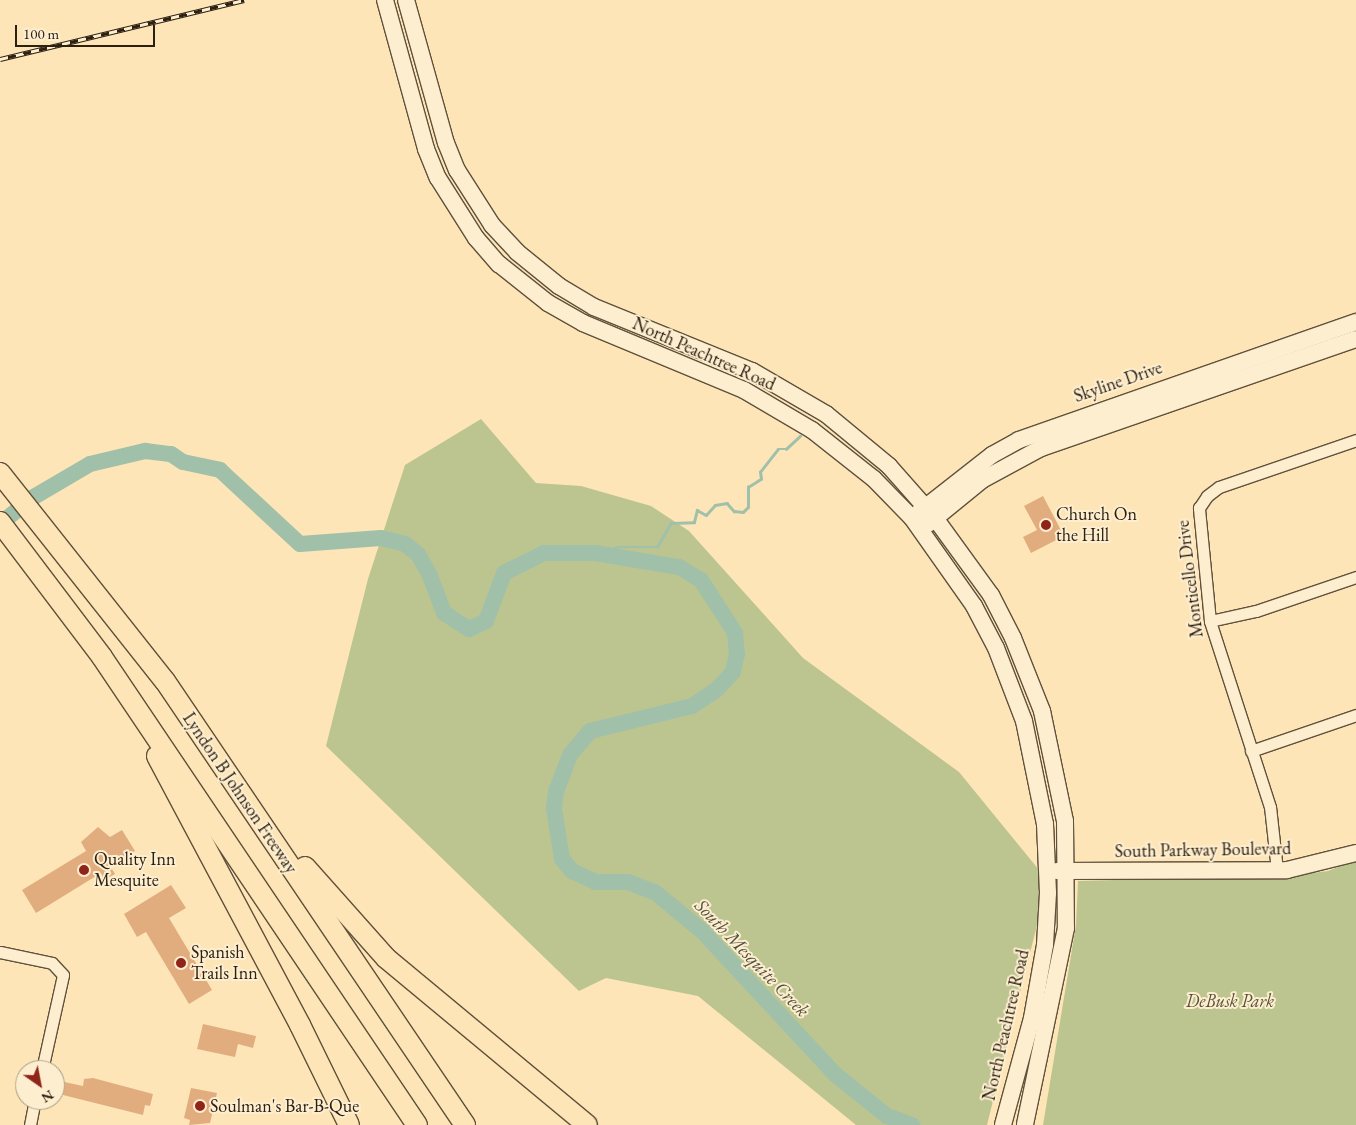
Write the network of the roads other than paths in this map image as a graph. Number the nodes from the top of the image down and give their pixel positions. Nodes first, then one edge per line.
1 (385, 0) edge
2 (406, 0) edge
3 (1356, 322) edge
4 (1330, 339) junction
5 (1356, 339) edge
6 (752, 371) junction
7 (744, 390) junction
8 (1356, 440) edge
9 (2, 475) edge
10 (930, 512) junction
11 (0, 522) edge
12 (917, 523) junction
13 (1356, 577) edge
14 (1210, 621) junction
15 (165, 681) junction
16 (139, 713) junction
17 (1356, 714) edge
18 (1251, 751) junction
19 (1356, 852) edge
20 (1277, 870) junction
21 (1048, 871) junction
22 (1068, 871) junction
23 (0, 952) edge
24 (44, 1060) edge
25 (34, 1110) edge
26 (346, 1122) edge
27 (30, 1125) edge
28 (417, 1125) edge
29 (465, 1125) edge
30 (587, 1125) edge
31 (1003, 1125) edge
32 (1025, 1125) edge

1 - 7 main road, North Peachtree Road
2 - 6 main road, North Peachtree Road
3 - 4 main road, Skyline Drive
4 - 5 main road, Skyline Drive
4 - 10 main road, Skyline Drive
6 - 7 main road
6 - 10 main road, North Peachtree Road
7 - 12 main road, North Peachtree Road
8 - 14 street, Monticello Drive
9 - 15 highway, Lyndon B Johnson Freeway
10 - 12 main road, Skyline Drive
10 - 22 main road, North Peachtree Road
11 - 16 highway
12 - 21 main road, North Peachtree Road
13 - 14 street
14 - 18 street, Monticello Drive
15 - 29 highway, Lyndon B Johnson Freeway
15 - 30 highway
16 - 26 highway
16 - 28 highway
17 - 18 street
18 - 20 street, Monticello Drive
19 - 20 main road, South Parkway Boulevard
20 - 22 main road, South Parkway Boulevard
21 - 22 main road, South Parkway Boulevard
21 - 31 main road, North Peachtree Road
22 - 32 main road, North Peachtree Road
23 - 24 street
25 - 27 street

